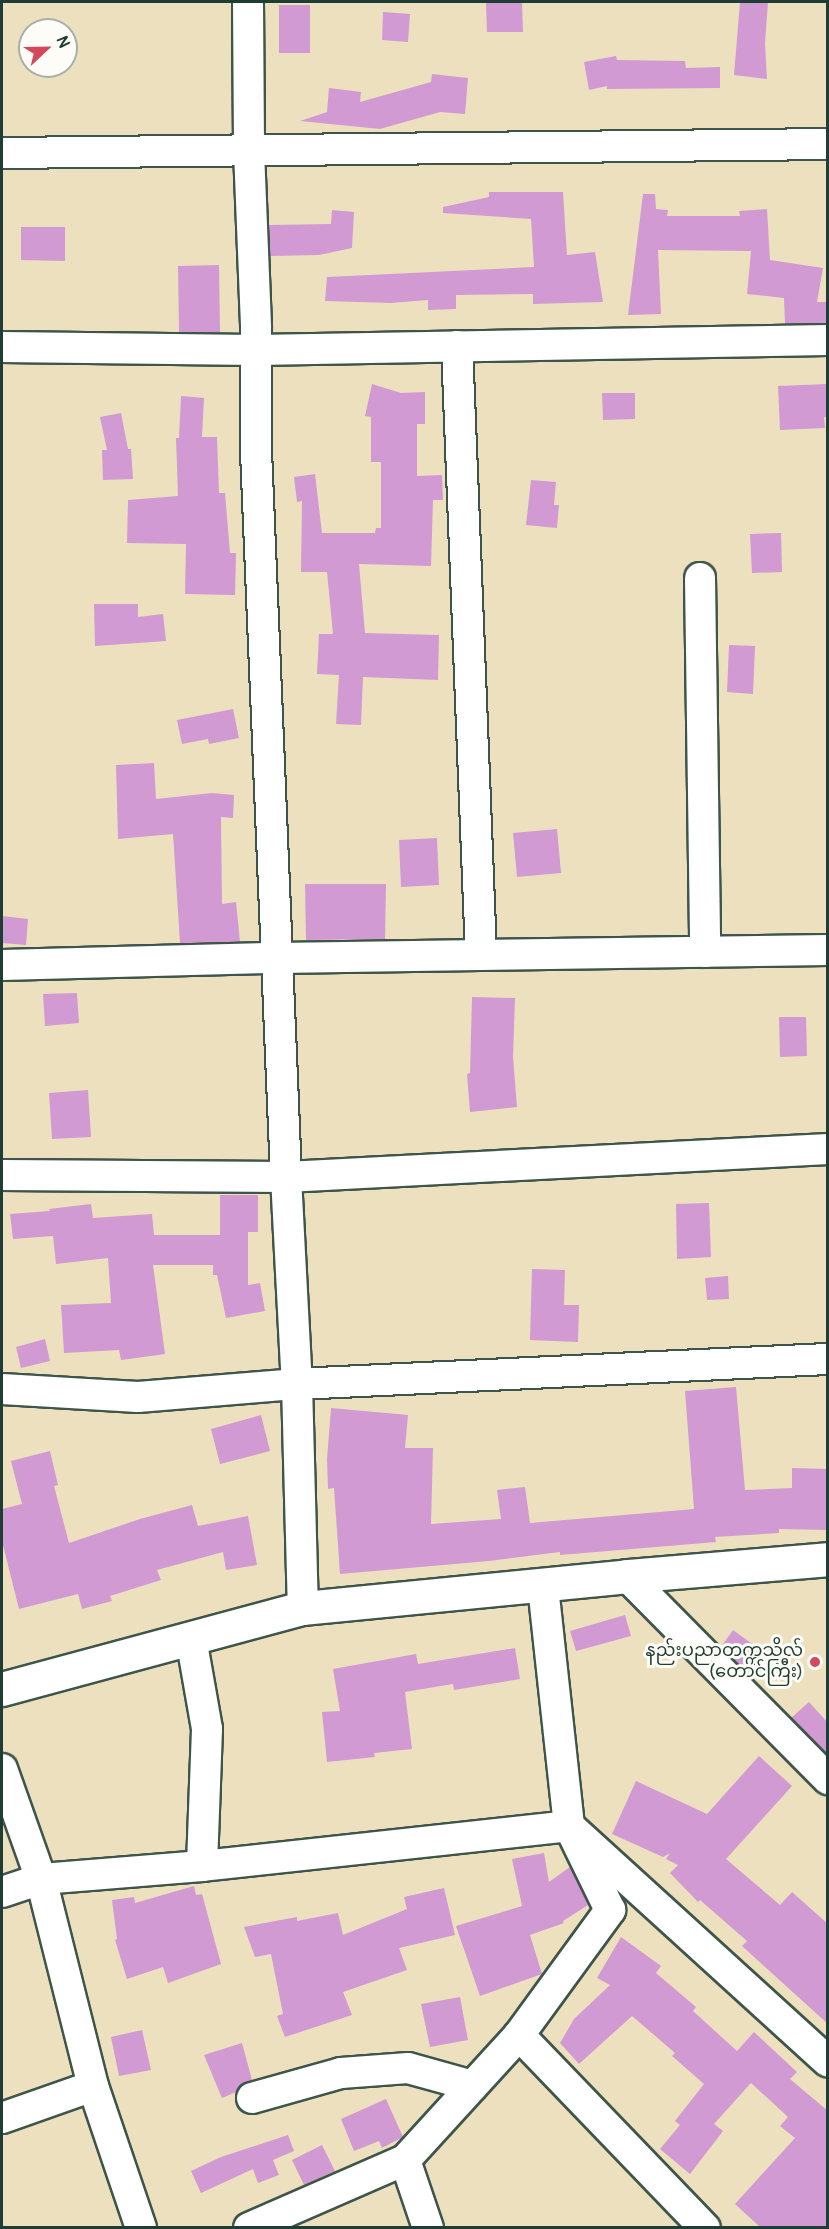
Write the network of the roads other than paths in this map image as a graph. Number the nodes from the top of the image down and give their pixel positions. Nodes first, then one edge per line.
1 (248, 2) edge
2 (828, 144) edge
3 (249, 151) junction
4 (2, 153) edge
5 (828, 340) edge
6 (2, 346) edge
7 (457, 346) junction
8 (256, 350) junction
9 (700, 578) dead end
10 (828, 950) edge
11 (705, 952) junction
12 (481, 955) junction
13 (277, 958) junction
14 (2, 965) edge
15 (828, 1149) edge
16 (2, 1175) edge
17 (286, 1177) junction
18 (828, 1359) edge
19 (297, 1384) junction
20 (2, 1388) edge
21 (828, 1559) edge
22 (627, 1576) junction
23 (543, 1586) junction
24 (303, 1608) junction
25 (191, 1638) junction
26 (2, 1689) edge
27 (2, 1769) edge
28 (828, 1779) edge
29 (569, 1827) junction
30 (202, 1866) junction
31 (41, 1879) junction
32 (2, 1893) edge
33 (519, 2035) junction
34 (828, 2062) edge
35 (93, 2086) junction
36 (473, 2086) junction
37 (252, 2098) dead end
38 (2, 2118) edge
39 (405, 2160) junction
40 (141, 2228) edge
41 (249, 2228) edge
42 (428, 2228) edge
43 (705, 2228) edge

1 - 3 street
2 - 3 street
3 - 4 street
3 - 8 street
5 - 7 street
6 - 8 street
7 - 8 street
7 - 12 street
8 - 13 street
9 - 11 street
10 - 11 street
11 - 12 street
12 - 13 street
13 - 14 street
13 - 17 street
15 - 17 street
16 - 17 street
17 - 19 street
18 - 19 street
19 - 20 street
19 - 24 street
21 - 22 main road
22 - 23 main road
22 - 28 street
23 - 24 main road
23 - 29 street
24 - 25 main road
25 - 26 main road
25 - 30 street
27 - 31 street
29 - 30 street
29 - 33 street
29 - 34 street
30 - 31 street
31 - 32 street
31 - 35 street
33 - 36 street
33 - 43 street
35 - 38 street
35 - 40 street
36 - 37 street
36 - 39 street
39 - 41 street
39 - 42 street

